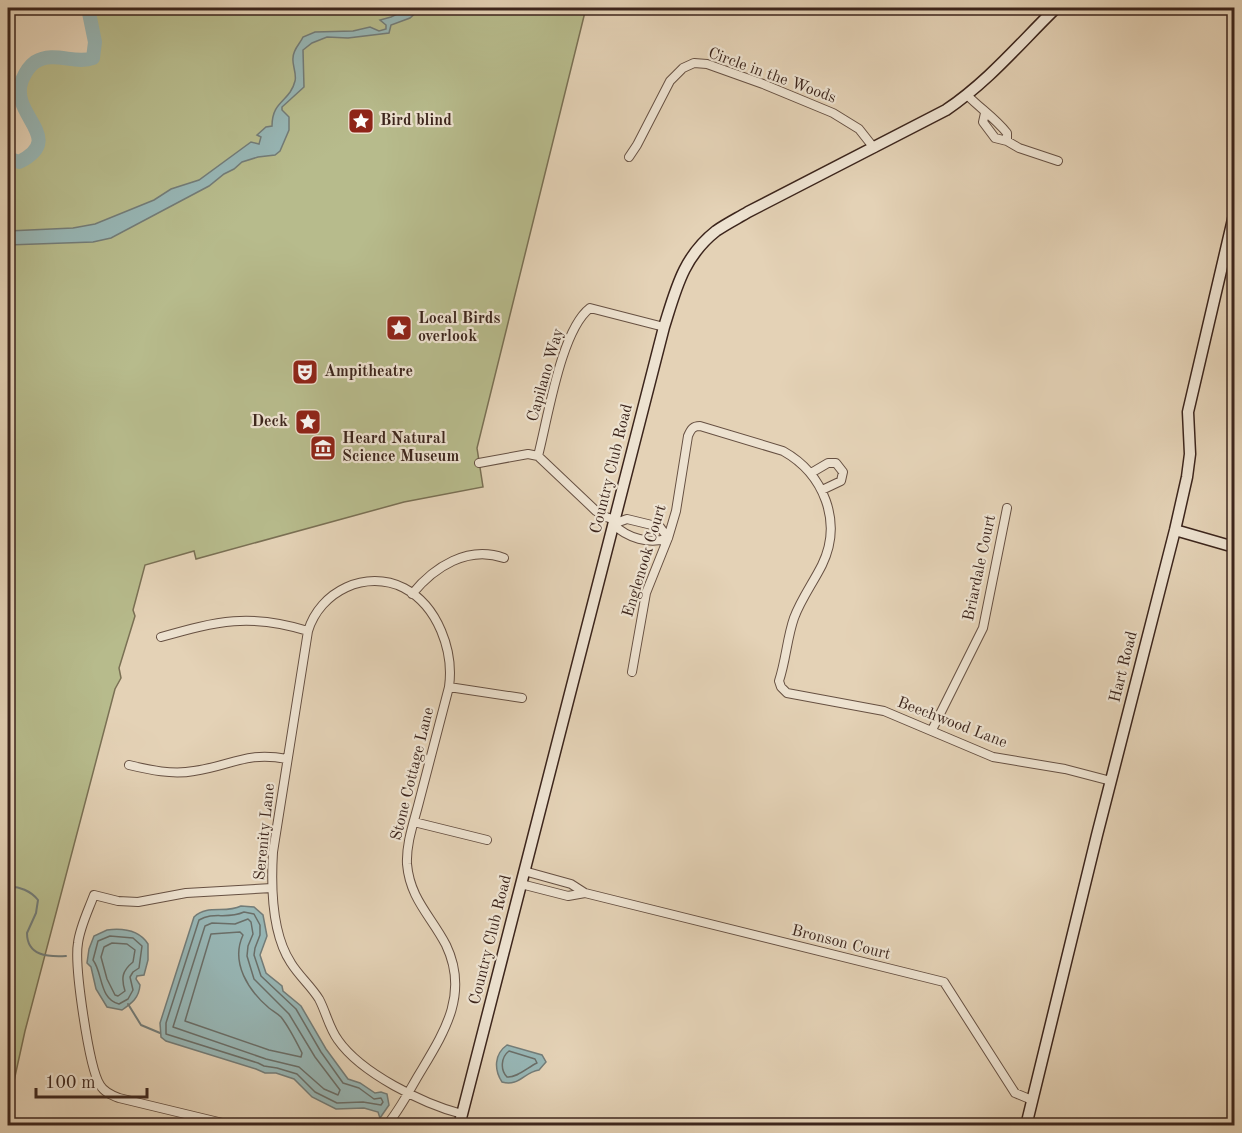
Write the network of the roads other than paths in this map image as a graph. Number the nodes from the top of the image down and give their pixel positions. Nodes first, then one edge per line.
1 (1054, 8) edge
2 (968, 96) junction
3 (985, 113) junction
4 (1007, 141) junction
5 (874, 147) junction
6 (628, 157) dead end
7 (1058, 161) dead end
8 (1234, 214) edge
9 (664, 327) junction
10 (695, 426) joint
11 (538, 456) junction
12 (479, 463) dead end
13 (811, 473) junction
14 (822, 490) junction
15 (1007, 507) dead end
16 (614, 522) junction
17 (1175, 530) junction
18 (668, 538) junction
19 (1234, 547) edge
20 (504, 558) dead end
21 (412, 594) junction
22 (308, 631) junction
23 (161, 637) dead end
24 (632, 672) dead end
25 (449, 687) junction
26 (522, 698) dead end
27 (932, 730) junction
28 (287, 759) junction
29 (129, 765) dead end
30 (1111, 781) junction
31 (414, 822) junction
32 (487, 840) dead end
33 (524, 871) junction
34 (521, 884) junction
35 (272, 888) junction
36 (585, 893) junction
37 (408, 1093) junction
38 (1032, 1100) junction
39 (462, 1114) junction
40 (236, 1125) edge
41 (386, 1125) edge
42 (459, 1125) edge
43 (1026, 1125) edge

1 - 2 main road, Country Club Road
2 - 3 street
2 - 5 main road, Country Club Road
3 - 4 street
3 - 4 street
4 - 7 street
5 - 6 street, Circle in the Woods
5 - 9 main road, Country Club Road
8 - 17 main road, Hart Road
9 - 11 street, Capilano Way
9 - 16 main road, Country Club Road
10 - 13 street, Beechwood Lane
10 - 18 street, Englenook Court
11 - 12 street
11 - 16 street
13 - 14 street, Beechwood Lane
13 - 14 street
14 - 27 street, Beechwood Lane
15 - 27 street, Briardale Court
16 - 18 street
16 - 18 street
16 - 33 main road, Country Club Road
17 - 19 main road
17 - 30 main road, Hart Road
18 - 24 street, Englenook Court
20 - 21 street
21 - 22 street, Serenity Lane
21 - 25 street, Stone Cottage Lane
22 - 23 street
22 - 28 street, Serenity Lane
25 - 26 street
25 - 31 street, Stone Cottage Lane
27 - 30 street, Beechwood Lane
28 - 29 street
28 - 35 street, Serenity Lane
30 - 38 main road, Hart Road
31 - 32 street
31 - 37 street, Stone Cottage Lane
33 - 34 main road, Country Club Road
33 - 36 street, Bronson Court
34 - 36 street, Bronson Court
34 - 39 main road, Country Club Road
35 - 37 street, Serenity Lane
35 - 40 street
36 - 38 street, Bronson Court
37 - 39 street, Serenity Lane
37 - 41 street, Stone Cottage Lane
38 - 43 main road, Hart Road
39 - 42 main road, Country Club Road

